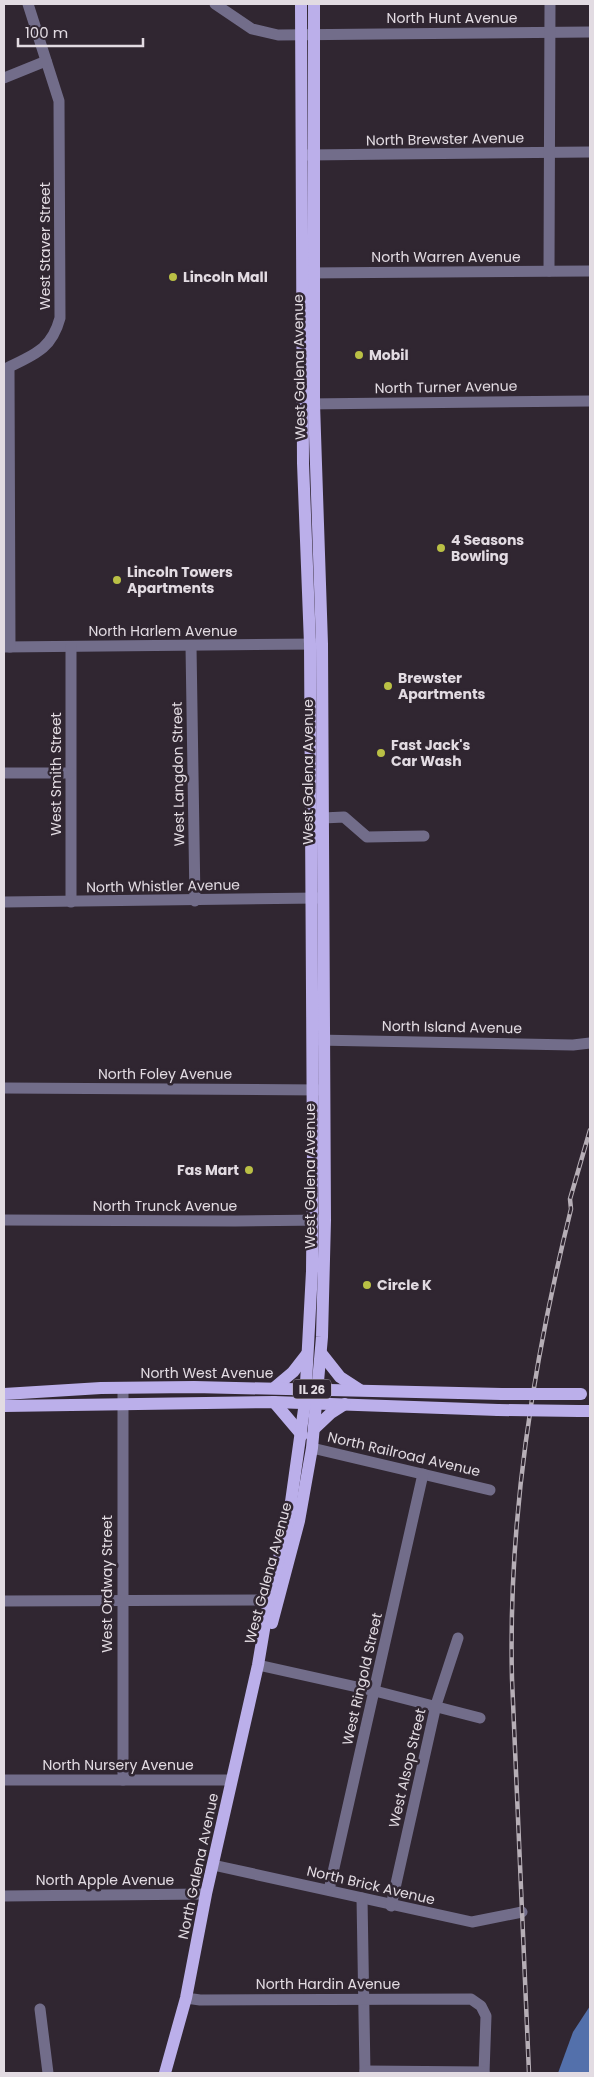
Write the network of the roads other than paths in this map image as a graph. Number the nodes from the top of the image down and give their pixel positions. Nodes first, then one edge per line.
1 (28, 4) edge
2 (216, 4) edge
3 (301, 4) edge
4 (314, 4) edge
5 (550, 4) edge
6 (590, 32) edge
7 (551, 33) junction
8 (307, 35) junction
9 (46, 60) junction
10 (4, 78) edge
11 (590, 152) edge
12 (550, 153) junction
13 (306, 155) junction
14 (549, 271) junction
15 (590, 271) edge
16 (307, 273) junction
17 (6, 366) edge
18 (590, 401) edge
19 (308, 404) junction
20 (316, 644) junction
21 (191, 646) junction
22 (7, 647) edge
23 (71, 647) junction
24 (4, 773) edge
25 (70, 773) junction
26 (323, 818) junction
27 (424, 836) dead end
28 (317, 898) junction
29 (195, 901) junction
30 (4, 902) edge
31 (71, 902) junction
32 (312, 1040) junction
33 (326, 1040) junction
34 (590, 1043) edge
35 (4, 1088) edge
36 (319, 1090) junction
37 (4, 1220) edge
38 (319, 1220) junction
39 (321, 1353) junction
40 (308, 1354) junction
41 (123, 1388) junction
42 (274, 1388) junction
43 (305, 1389) junction
44 (319, 1389) junction
45 (362, 1391) junction
46 (4, 1394) edge
47 (586, 1394) edge
48 (274, 1402) junction
49 (311, 1402) junction
50 (122, 1403) junction
51 (345, 1404) junction
52 (4, 1406) edge
53 (584, 1411) edge
54 (314, 1429) junction
55 (302, 1435) junction
56 (312, 1448) junction
57 (423, 1474) junction
58 (490, 1490) dead end
59 (122, 1599) junction
60 (4, 1600) edge
61 (274, 1600) junction
62 (458, 1638) dead end
63 (258, 1665) junction
64 (375, 1691) junction
65 (436, 1705) junction
66 (480, 1718) dead end
67 (4, 1780) edge
68 (123, 1780) junction
69 (231, 1780) junction
70 (213, 1865) junction
71 (329, 1890) junction
72 (206, 1894) junction
73 (4, 1896) edge
74 (362, 1898) junction
75 (391, 1906) junction
76 (522, 1912) dead end
77 (186, 1998) junction
78 (365, 1998) junction
79 (40, 2009) dead end
80 (366, 2072) edge
81 (48, 2073) edge
82 (165, 2073) edge
83 (484, 2073) edge

1 - 9 street, West Staver Street
2 - 8 street, North Hunt Avenue
3 - 8 main road, West Galena Avenue
4 - 8 main road, West Galena Avenue
5 - 7 street
6 - 7 street, North Hunt Avenue
7 - 8 street, North Hunt Avenue
7 - 12 street
8 - 13 main road, West Galena Avenue
9 - 10 street
9 - 17 street, West Staver Street
11 - 12 street, North Brewster Avenue
12 - 13 street, North Brewster Avenue
12 - 14 street
13 - 16 main road, West Galena Avenue
14 - 15 street, North Warren Avenue
14 - 16 street, North Warren Avenue
16 - 19 main road, West Galena Avenue
17 - 22 street, West Staver Street
18 - 19 street, North Turner Avenue
19 - 20 main road, West Galena Avenue
20 - 21 street, North Harlem Avenue
20 - 26 main road, West Galena Avenue
20 - 28 main road, West Galena Avenue
21 - 23 street, North Harlem Avenue
21 - 29 street, West Langdon Street
22 - 23 street, North Harlem Avenue
23 - 25 street, West Smith Street
24 - 25 street
25 - 31 street, West Smith Street
26 - 27 street
26 - 28 main road, West Galena Avenue
28 - 29 street, North Whistler Avenue
28 - 32 main road, West Galena Avenue
28 - 33 main road, West Galena Avenue
29 - 31 street, North Whistler Avenue
30 - 31 street, North Whistler Avenue
32 - 33 street, North Island Avenue
32 - 36 main road, West Galena Avenue
33 - 34 street, North Island Avenue
33 - 36 main road, West Galena Avenue
35 - 36 street, North Foley Avenue
36 - 38 main road, West Galena Avenue
37 - 38 street, North Trunck Avenue
38 - 39 main road, West Galena Avenue
38 - 40 main road, West Galena Avenue
39 - 44 main road, West Galena Avenue
39 - 45 main road
40 - 42 main road
40 - 43 main road, West Galena Avenue
41 - 42 main road, North West Avenue / IL 26
41 - 46 main road, North West Avenue / IL 26
41 - 50 street, West Ordway Street
42 - 43 main road, North West Avenue / IL 26
43 - 44 main road, North West Avenue / IL 26
43 - 49 main road, West Galena Avenue
44 - 45 main road, North West Avenue / IL 26
44 - 49 main road, West Galena Avenue
45 - 47 main road, North West Avenue / IL 26, bridge
48 - 49 main road, North West Avenue / IL 26
48 - 50 main road, North West Avenue / IL 26
48 - 55 main road
49 - 51 main road, North West Avenue / IL 26
49 - 54 main road, West Galena Avenue
49 - 55 main road, West Galena Avenue
50 - 52 main road, North West Avenue / IL 26
50 - 59 street, West Ordway Street
51 - 53 main road, North West Avenue / IL 26, bridge
51 - 54 main road
54 - 56 main road, West Galena Avenue
55 - 61 main road, West Galena Avenue
56 - 57 street, North Railroad Avenue
56 - 61 main road, West Galena Avenue
57 - 58 street, North Railroad Avenue
57 - 64 street, West Ringold Street
59 - 60 street
59 - 61 street
59 - 68 street, West Ordway Street
61 - 63 main road, West Galena Avenue
62 - 65 street, West Alsop Street
63 - 64 street
63 - 69 main road, North Galena Avenue
64 - 65 street
64 - 71 street, West Ringold Street
65 - 66 street
65 - 75 street, West Alsop Street
67 - 68 street, North Nursery Avenue
68 - 69 street, North Nursery Avenue
69 - 70 main road, North Galena Avenue
70 - 71 street, North Brick Avenue
70 - 72 main road, North Galena Avenue
71 - 74 street, North Brick Avenue
72 - 73 street, North Apple Avenue
72 - 77 main road, North Galena Avenue
74 - 75 street, North Brick Avenue
74 - 78 street
75 - 76 street, North Brick Avenue
77 - 78 street, North Hardin Avenue
77 - 82 main road, North Galena Avenue
78 - 80 street
78 - 83 street, North Hardin Avenue
79 - 81 street
80 - 83 street

